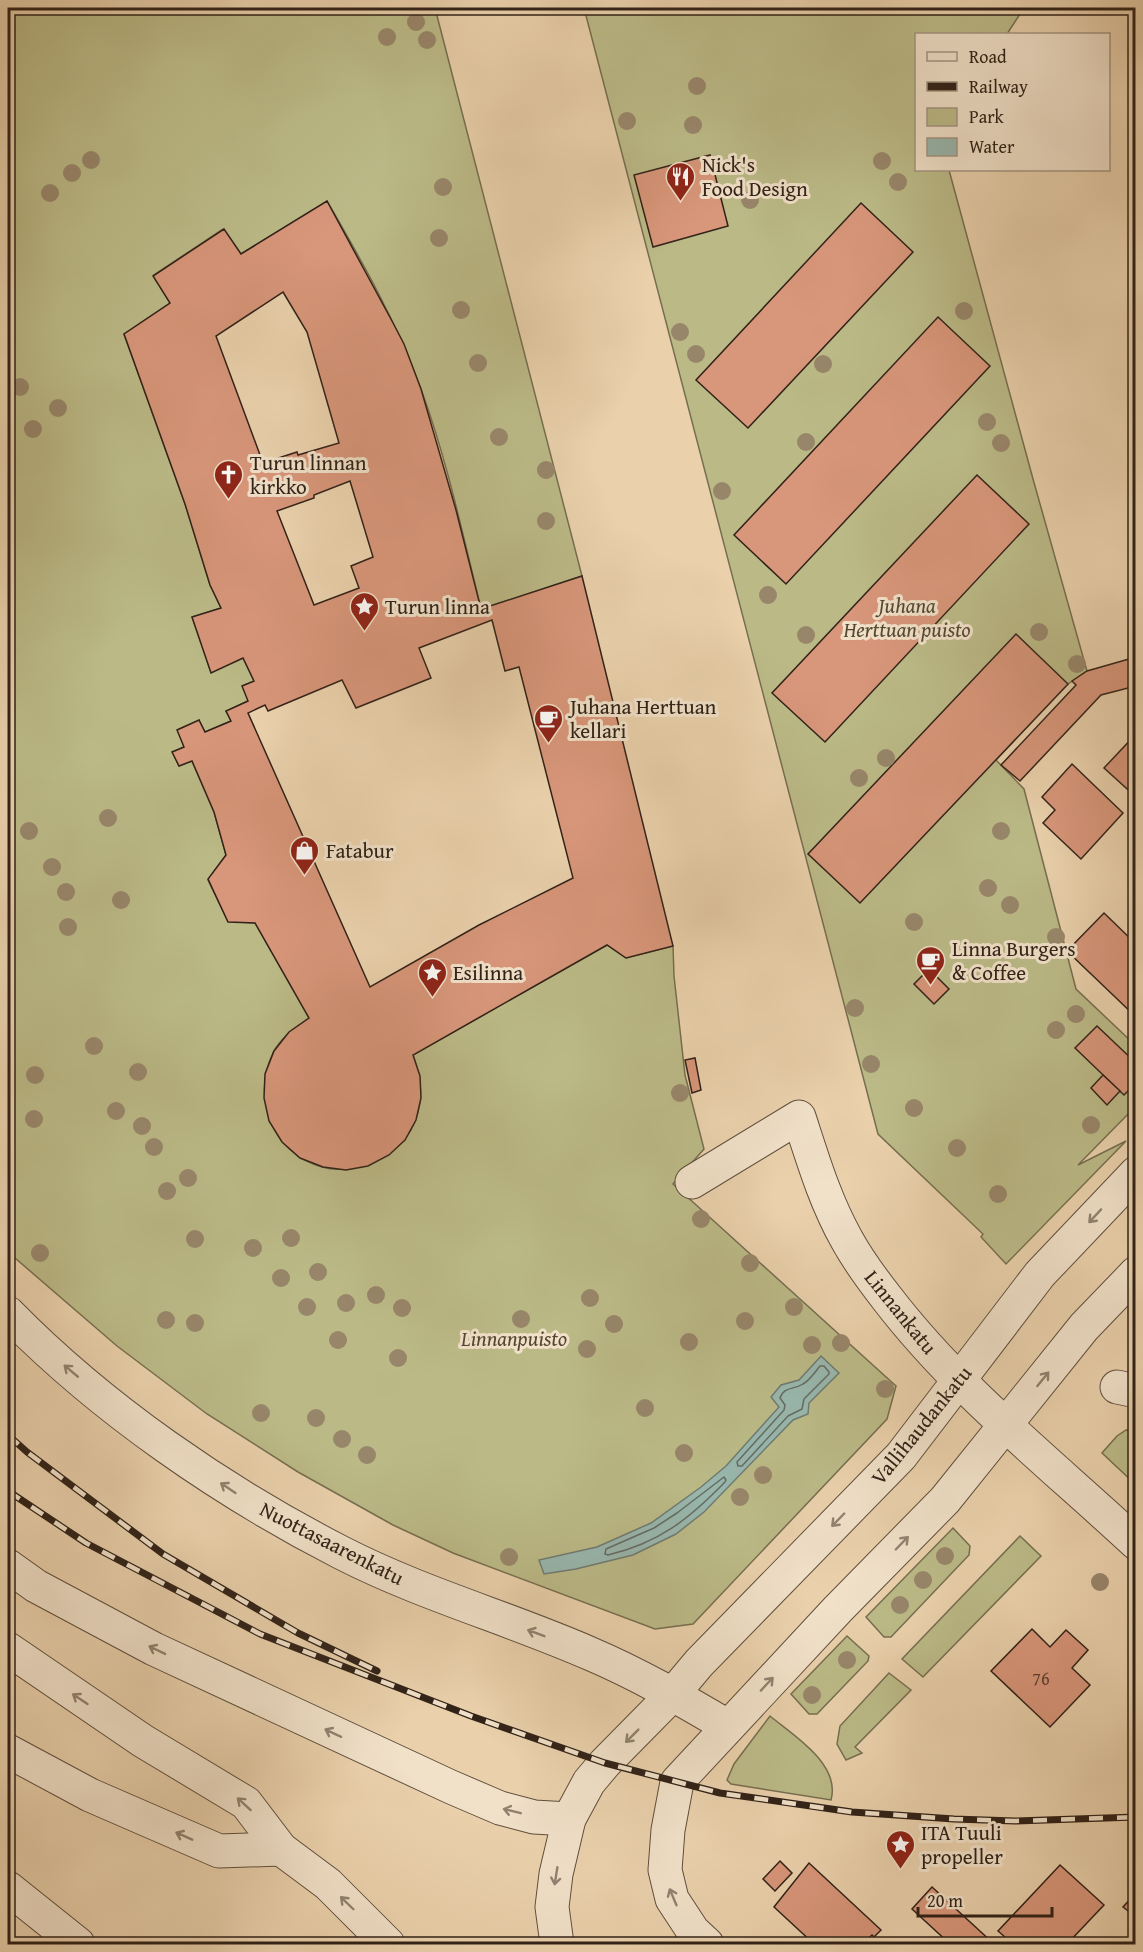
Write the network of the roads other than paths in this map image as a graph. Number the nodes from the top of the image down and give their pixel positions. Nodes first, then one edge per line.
1 (1136, 1173) edge
2 (692, 1182) dead end
3 (1136, 1273) edge
4 (8, 1313) edge
5 (958, 1380) junction
6 (1006, 1425) junction
7 (1136, 1543) edge
8 (8, 1566) edge
9 (8, 1649) edge
10 (673, 1694) junction
11 (727, 1726) junction
12 (8, 1751) edge
13 (569, 1819) junction
14 (281, 1849) junction
15 (8, 1888) edge
16 (78, 1944) edge
17 (388, 1944) edge
18 (557, 1944) edge
19 (707, 1944) edge

1 -> 5 street, Vallihaudankatu
2 - 5 street, Linnankatu
6 -> 3 street
10 -> 4 street, Nuottasaarenkatu
5 - 6 street, Linnankatu
5 -> 10 street, Vallihaudankatu
6 - 7 street, Linnankatu
11 -> 6 street
13 -> 8 street
14 -> 9 street
10 - 11 street, Nuottasaarenkatu
10 -> 13 street, Vallihaudankatu
19 -> 11 street
14 -> 12 street
13 -> 18 street, Vallihaudankatu
17 -> 14 street
15 - 16 street

